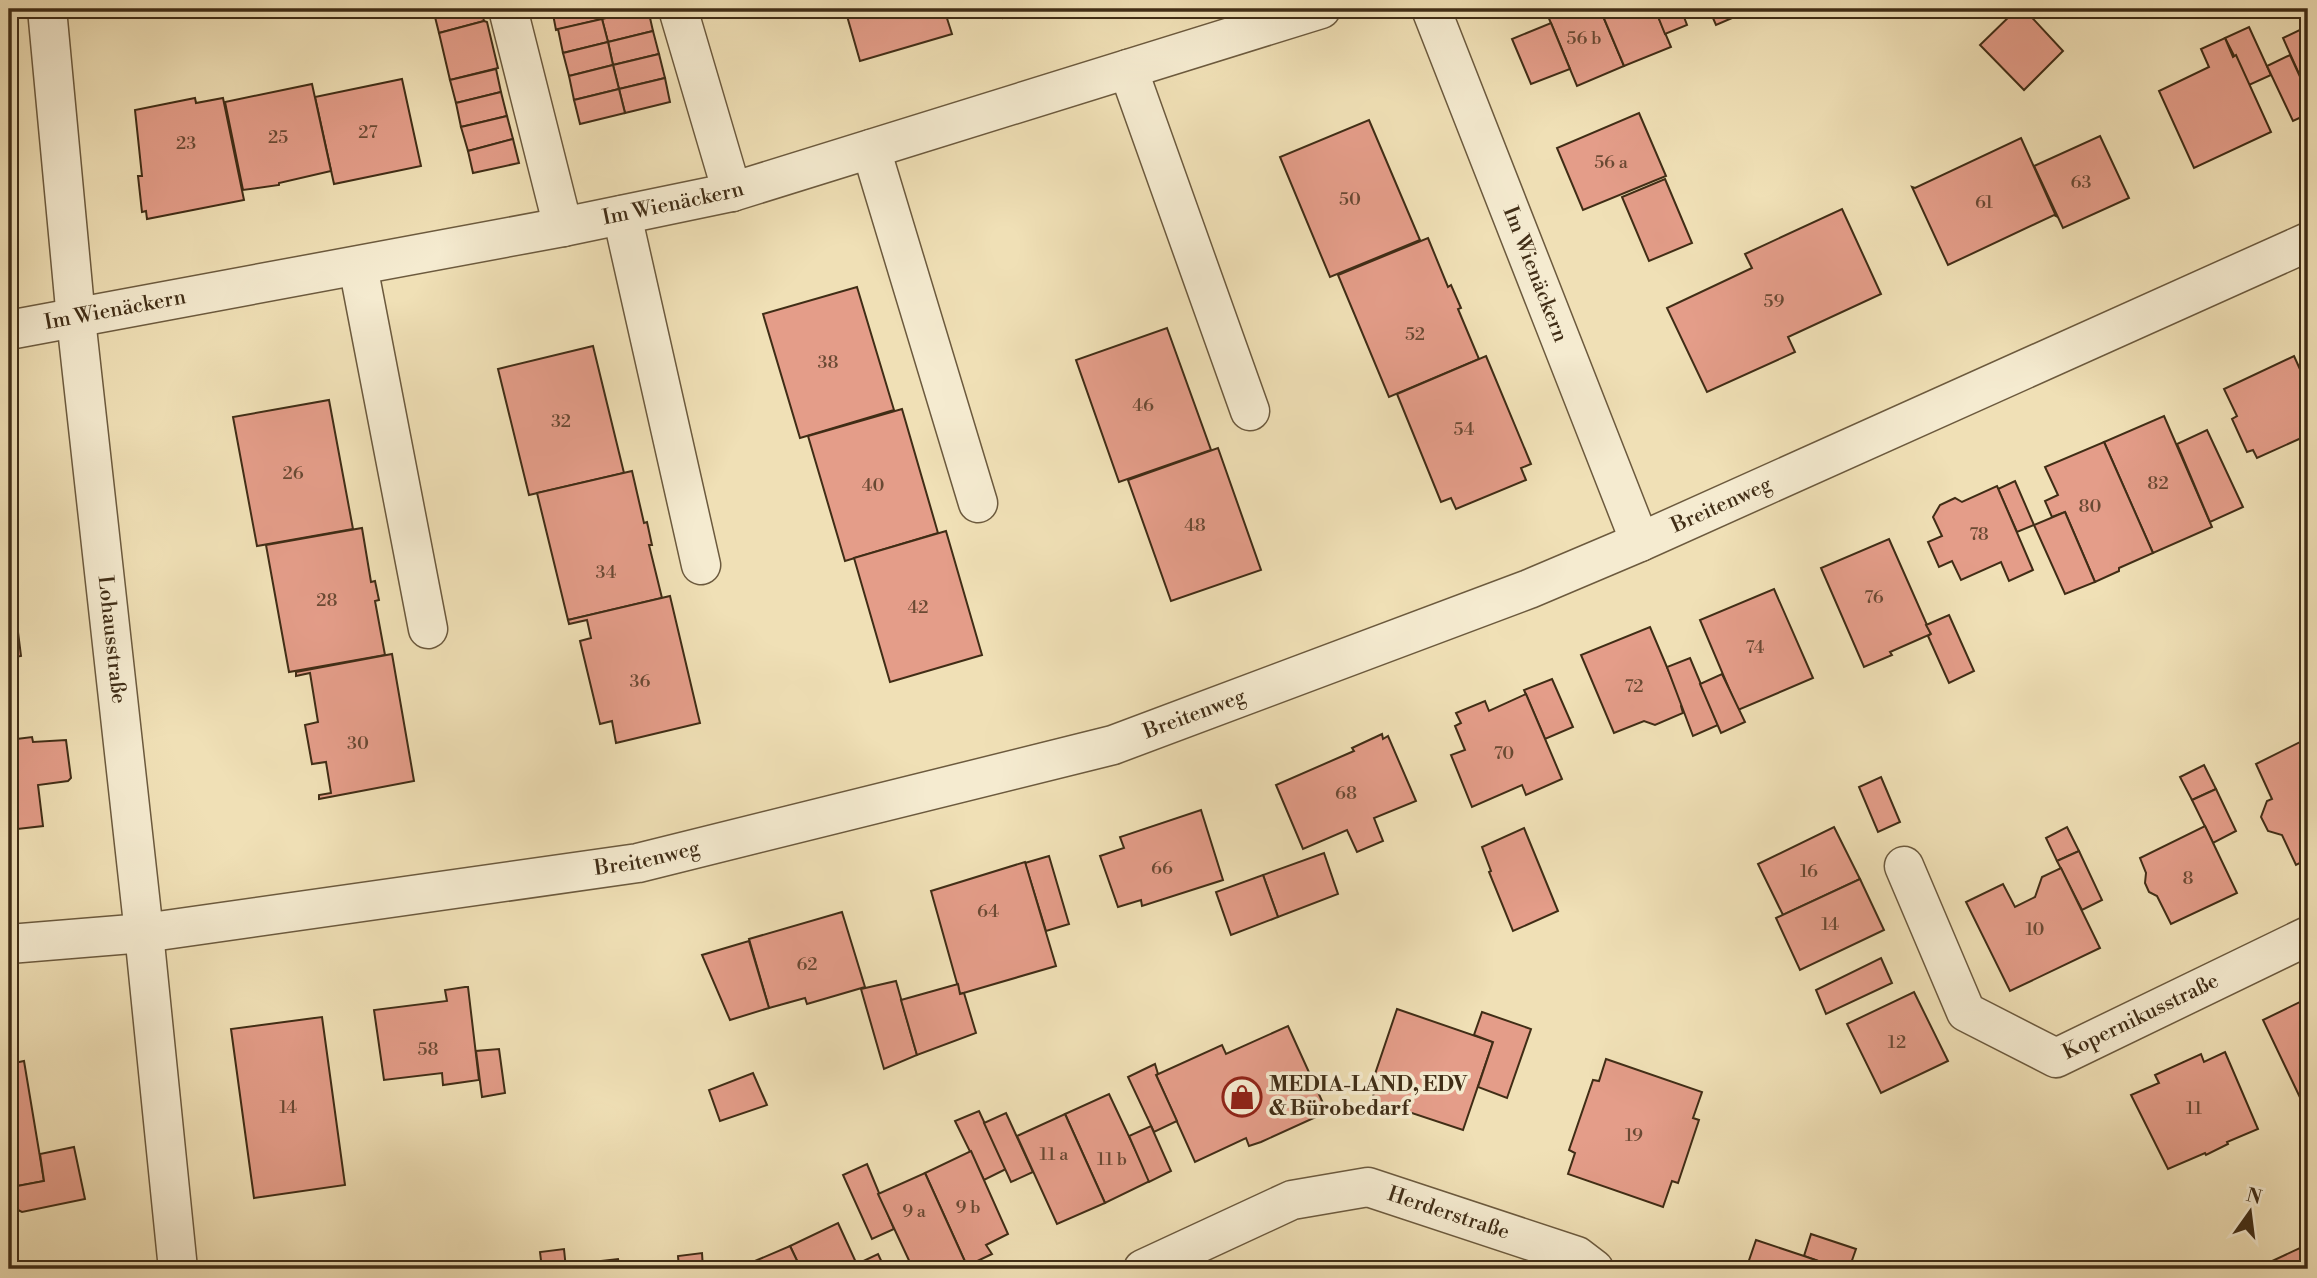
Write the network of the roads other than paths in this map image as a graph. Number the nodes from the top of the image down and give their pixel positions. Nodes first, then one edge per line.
1 (47, 9) edge
2 (508, 9) edge
3 (678, 9) edge
4 (1321, 9) edge
5 (1431, 9) edge
6 (1128, 69) junction
7 (871, 149) junction
8 (732, 191) junction
9 (622, 215) junction
10 (564, 227) junction
11 (2308, 242) edge
12 (358, 266) junction
13 (76, 319) junction
14 (9, 330) edge
15 (1250, 411) dead end
16 (978, 503) dead end
17 (1640, 542) junction
18 (701, 565) dead end
19 (428, 629) dead end
20 (1904, 866) dead end
21 (144, 933) junction
22 (2308, 936) edge
23 (9, 944) edge
24 (178, 1269) edge
25 (1143, 1269) edge
26 (1594, 1269) edge

1 - 13 street, Lohausstraße
2 - 10 street
3 - 8 street
4 - 6 street, Im Wienäckern
5 - 17 street, Im Wienäckern
6 - 7 street, Im Wienäckern
6 - 15 street
7 - 8 street, Im Wienäckern
7 - 16 street
8 - 9 street, Im Wienäckern
9 - 10 street, Im Wienäckern
9 - 18 street
10 - 12 street, Im Wienäckern
11 - 17 street, Breitenweg
12 - 13 street, Im Wienäckern
12 - 19 street
13 - 14 street, Im Wienäckern
13 - 21 street, Lohausstraße
17 - 21 street, Breitenweg
20 - 22 street, Kopernikusstraße
21 - 23 street, Breitenweg
21 - 24 street, Lohausstraße
25 - 26 street, Herderstraße

